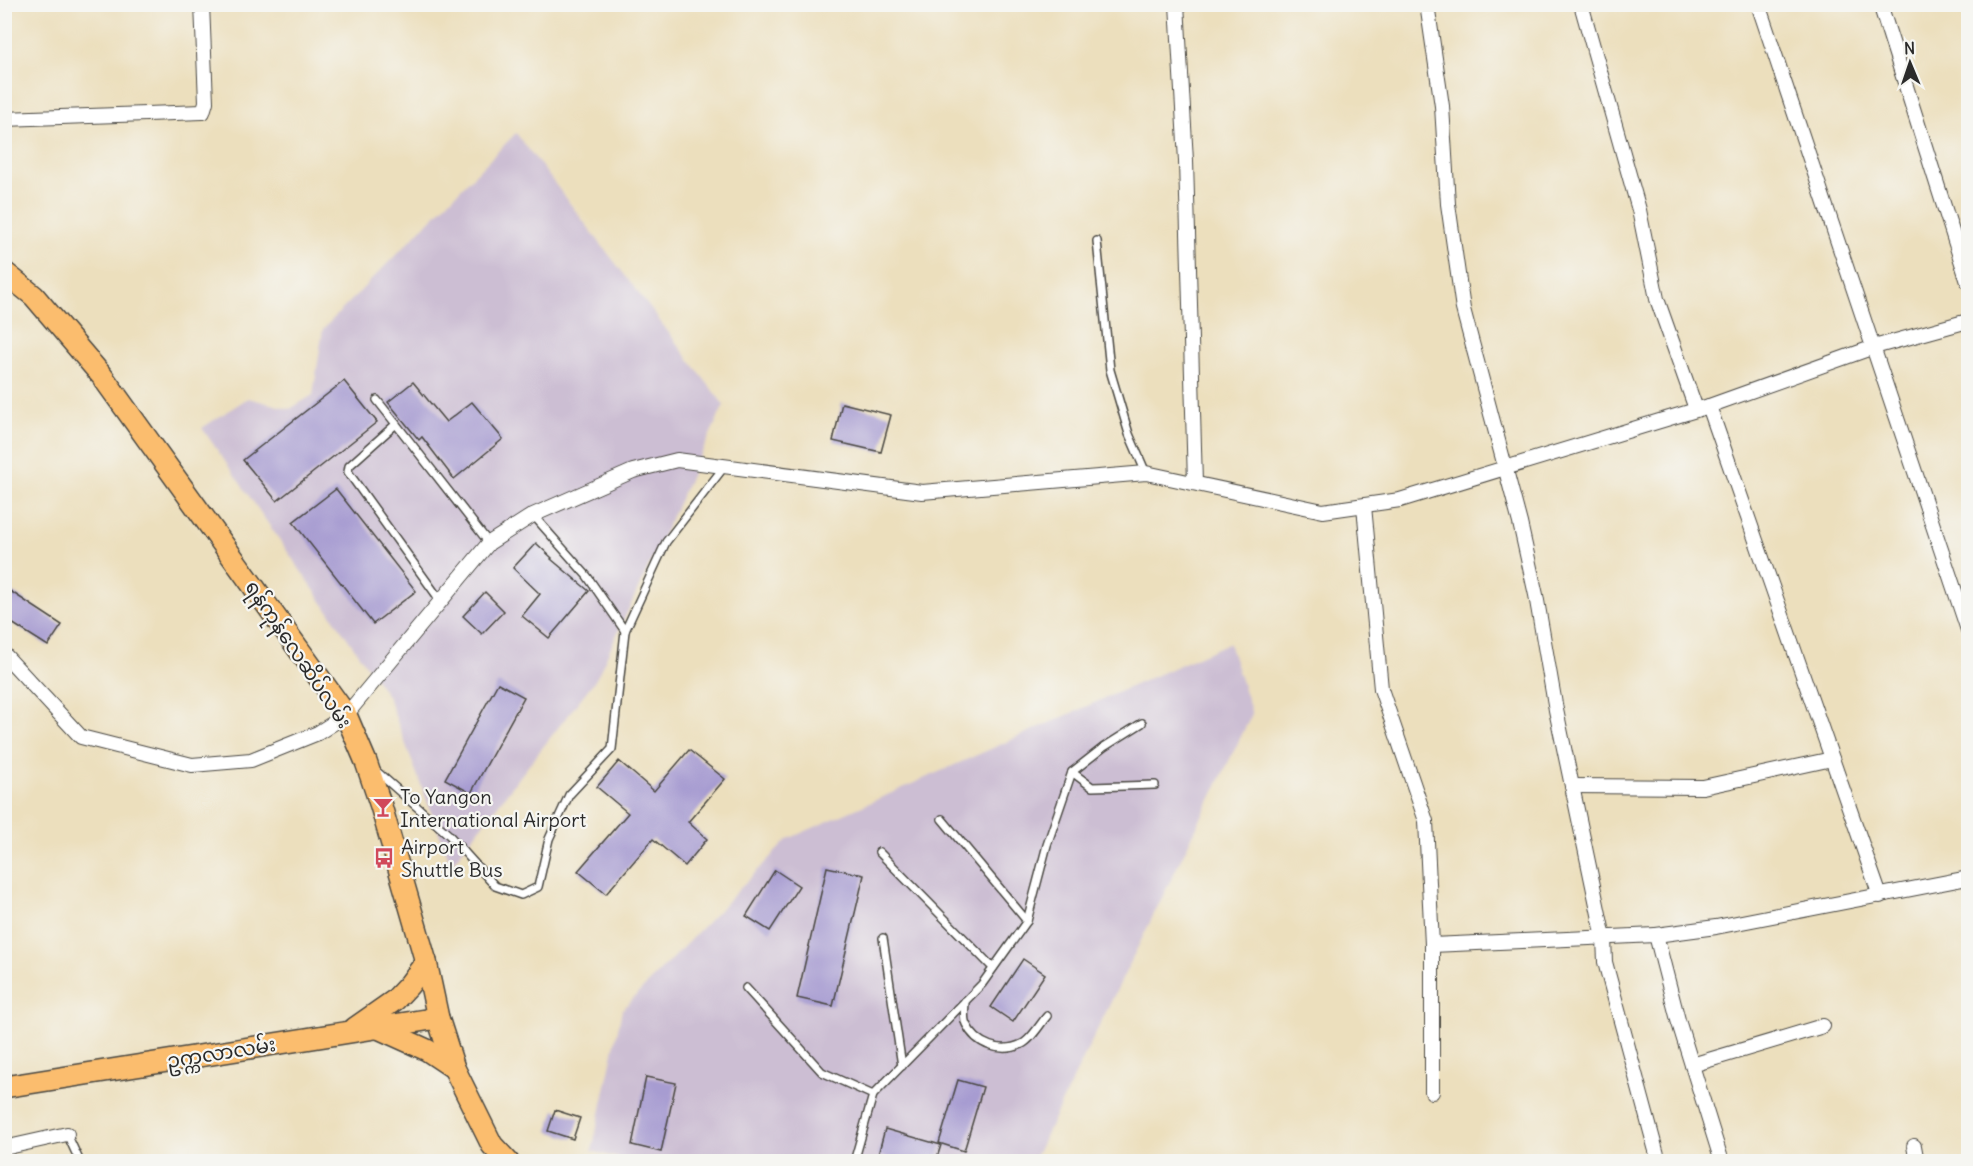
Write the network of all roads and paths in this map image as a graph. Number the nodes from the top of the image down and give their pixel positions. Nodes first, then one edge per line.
1 (202, 4) edge
2 (1177, 4) edge
3 (1427, 4) edge
4 (1581, 4) edge
5 (1758, 4) edge
6 (1880, 4) edge
7 (4, 119) edge
8 (1097, 240) dead end
9 (4, 272) edge
10 (1968, 282) edge
11 (1968, 321) edge
12 (1874, 347) junction
13 (377, 400) dead end
14 (1703, 407) junction
15 (396, 424) junction
16 (724, 467) junction
17 (1505, 469) junction
18 (1146, 472) junction
19 (1195, 483) junction
20 (1364, 506) junction
21 (533, 515) junction
22 (489, 543) junction
23 (440, 600) junction
24 (1968, 630) edge
25 (625, 631) junction
26 (4, 654) edge
27 (346, 715) junction
28 (1142, 723) dead end
29 (1832, 759) junction
30 (366, 762) junction
31 (1072, 772) junction
32 (1155, 785) dead end
33 (1572, 786) junction
34 (942, 819) dead end
35 (879, 852) dead end
36 (1968, 878) edge
37 (1880, 896) junction
38 (1027, 921) junction
39 (1656, 935) junction
40 (883, 938) dead end
41 (1604, 938) junction
42 (1432, 945) junction
43 (426, 962) junction
44 (993, 968) junction
45 (746, 988) dead end
46 (965, 1001) junction
47 (1047, 1016) dead end
48 (438, 1018) junction
49 (1823, 1026) dead end
50 (376, 1027) junction
51 (352, 1031) junction
52 (1692, 1065) junction
53 (902, 1066) junction
54 (454, 1068) junction
55 (4, 1087) edge
56 (1432, 1092) dead end
57 (873, 1095) junction
58 (67, 1134) joint
59 (1914, 1146) dead end
60 (4, 1148) edge
61 (80, 1161) edge
62 (508, 1161) edge
63 (854, 1161) edge
64 (1659, 1161) edge
65 (1722, 1161) edge
66 (1917, 1161) edge

1 - 7 street
2 - 19 street
3 - 17 street
4 - 14 street
5 - 12 street
6 - 10 street
8 - 18 lane
9 - 27 main road, ရန်ကုန်လေဆိပ်လမ်း
11 - 12 street
12 - 14 street
12 - 24 street
13 - 15 lane
14 - 17 street
14 - 29 street
15 - 22 lane
15 - 23 lane
16 - 18 street
16 - 21 street
16 - 25 lane
17 - 20 street
17 - 33 street
18 - 19 street
19 - 20 street
20 - 42 street
21 - 22 street
21 - 25 lane
22 - 23 street
23 - 27 street
25 - 30 lane
26 - 27 street
27 - 30 main road, ရန်ကုန်လေဆိပ်လမ်း
28 - 31 lane
29 - 33 street
29 - 37 street
30 - 43 main road, ရန်ကုန်လေဆိပ်လမ်း
31 - 32 lane
31 - 38 lane
33 - 41 street
34 - 38 lane
35 - 44 lane
36 - 37 street
37 - 39 street
38 - 44 lane
39 - 41 street
39 - 52 street
40 - 53 lane
41 - 42 street
41 - 64 street
42 - 56 street
43 - 48 main road, ရန်ကုန်လေဆိပ်လမ်း
43 - 51 main road
44 - 46 lane
45 - 57 lane
46 - 47 lane
46 - 53 lane
48 - 50 main road, ဥက္ကလာလမ်း
48 - 54 main road, ရန်ကုန်လေဆိပ်လမ်း
49 - 52 street
50 - 51 main road, ဥက္ကလာလမ်း
50 - 54 main road
51 - 55 main road, ဥက္ကလာလမ်း
52 - 65 street
53 - 57 lane
54 - 62 main road, ရန်ကုန်လေဆိပ်လမ်း
57 - 63 lane
58 - 60 street
58 - 61 lane
59 - 66 street

